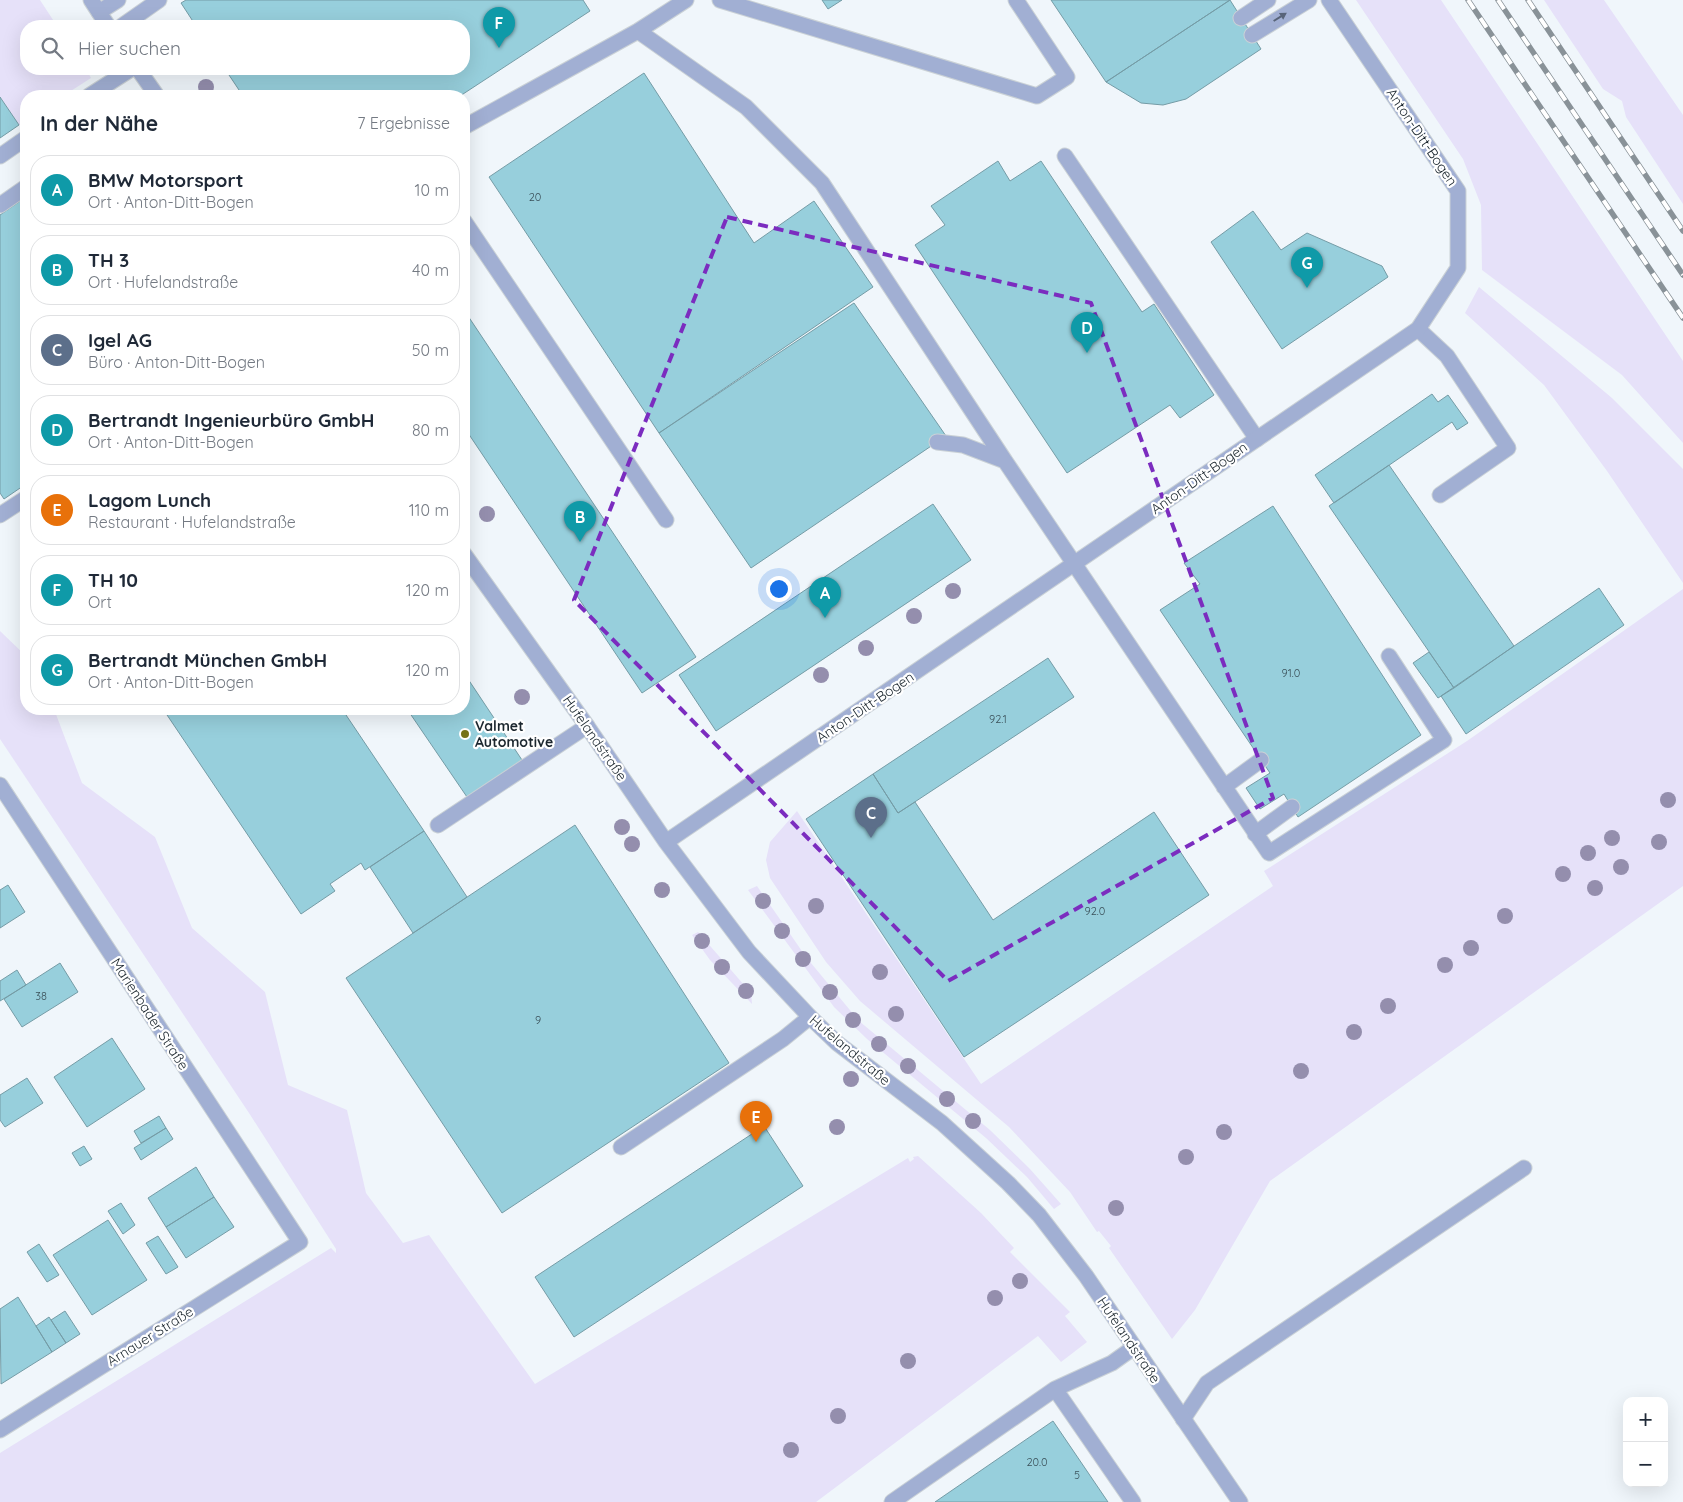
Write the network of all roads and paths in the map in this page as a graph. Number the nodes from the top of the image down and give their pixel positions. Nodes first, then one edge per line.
1 (118, 0) edge
2 (159, 0) edge
3 (686, 0) edge
4 (720, 0) edge
5 (1016, 0) edge
6 (1268, 0) edge
7 (1309, 0) edge
8 (1329, 0) edge
9 (95, 6) edge
10 (1241, 18) dead end
11 (104, 20) edge
12 (131, 20) edge
13 (638, 32) junction
14 (1252, 35) dead end
15 (122, 75) edge
16 (142, 75) edge
17 (99, 90) edge
18 (153, 90) edge
19 (470, 124) edge
20 (20, 142) edge
21 (0, 156) edge
22 (1065, 156) dead end
23 (20, 191) edge
24 (0, 205) edge
25 (470, 230) edge
26 (1418, 329) junction
27 (1257, 439) junction
28 (937, 442) dead end
29 (1005, 461) junction
30 (1440, 495) dead end
31 (20, 502) edge
32 (0, 515) edge
33 (666, 520) dead end
34 (470, 562) edge
35 (1075, 564) junction
36 (1389, 656) dead end
37 (587, 726) junction
38 (1261, 760) dead end
39 (0, 785) edge
40 (1224, 787) junction
41 (1292, 808) dead end
42 (438, 825) dead end
43 (1255, 834) junction
44 (666, 842) junction
45 (810, 1018) junction
46 (621, 1147) dead end
47 (1524, 1168) dead end
48 (300, 1242) joint
49 (1133, 1348) junction
50 (1055, 1389) junction
51 (1183, 1419) junction
52 (0, 1430) edge
53 (892, 1502) edge
54 (1133, 1502) edge
55 (1240, 1502) edge

1 - 9 street
2 - 12 street
3 - 13 street
4 - 5 street
6 - 10 street
14 -> 7 street
8 - 26 street, Anton-Ditt-Bogen
9 - 11 street
13 - 19 street
13 - 29 street
15 - 17 street
16 - 18 street
20 - 21 street
22 - 27 street
23 - 24 street
25 - 33 street
26 - 27 street, Anton-Ditt-Bogen
26 - 30 street
27 - 35 street, Anton-Ditt-Bogen
28 - 29 street
29 - 35 street
31 - 32 street
34 - 37 street, Hufelandstraße
35 - 40 street
35 - 44 street, Anton-Ditt-Bogen
36 - 43 street
37 - 42 street
37 - 44 street, Hufelandstraße
38 - 40 street
39 - 48 street, Marienbader Straße
40 - 43 street
41 - 43 street
44 - 45 street, Hufelandstraße
45 - 46 street
45 - 49 street, Hufelandstraße
47 - 51 street
48 - 52 street, Arnauer Straße
49 - 50 street
49 - 51 street, Hufelandstraße
50 - 53 street
50 - 54 street
51 - 55 street, Hufelandstraße

